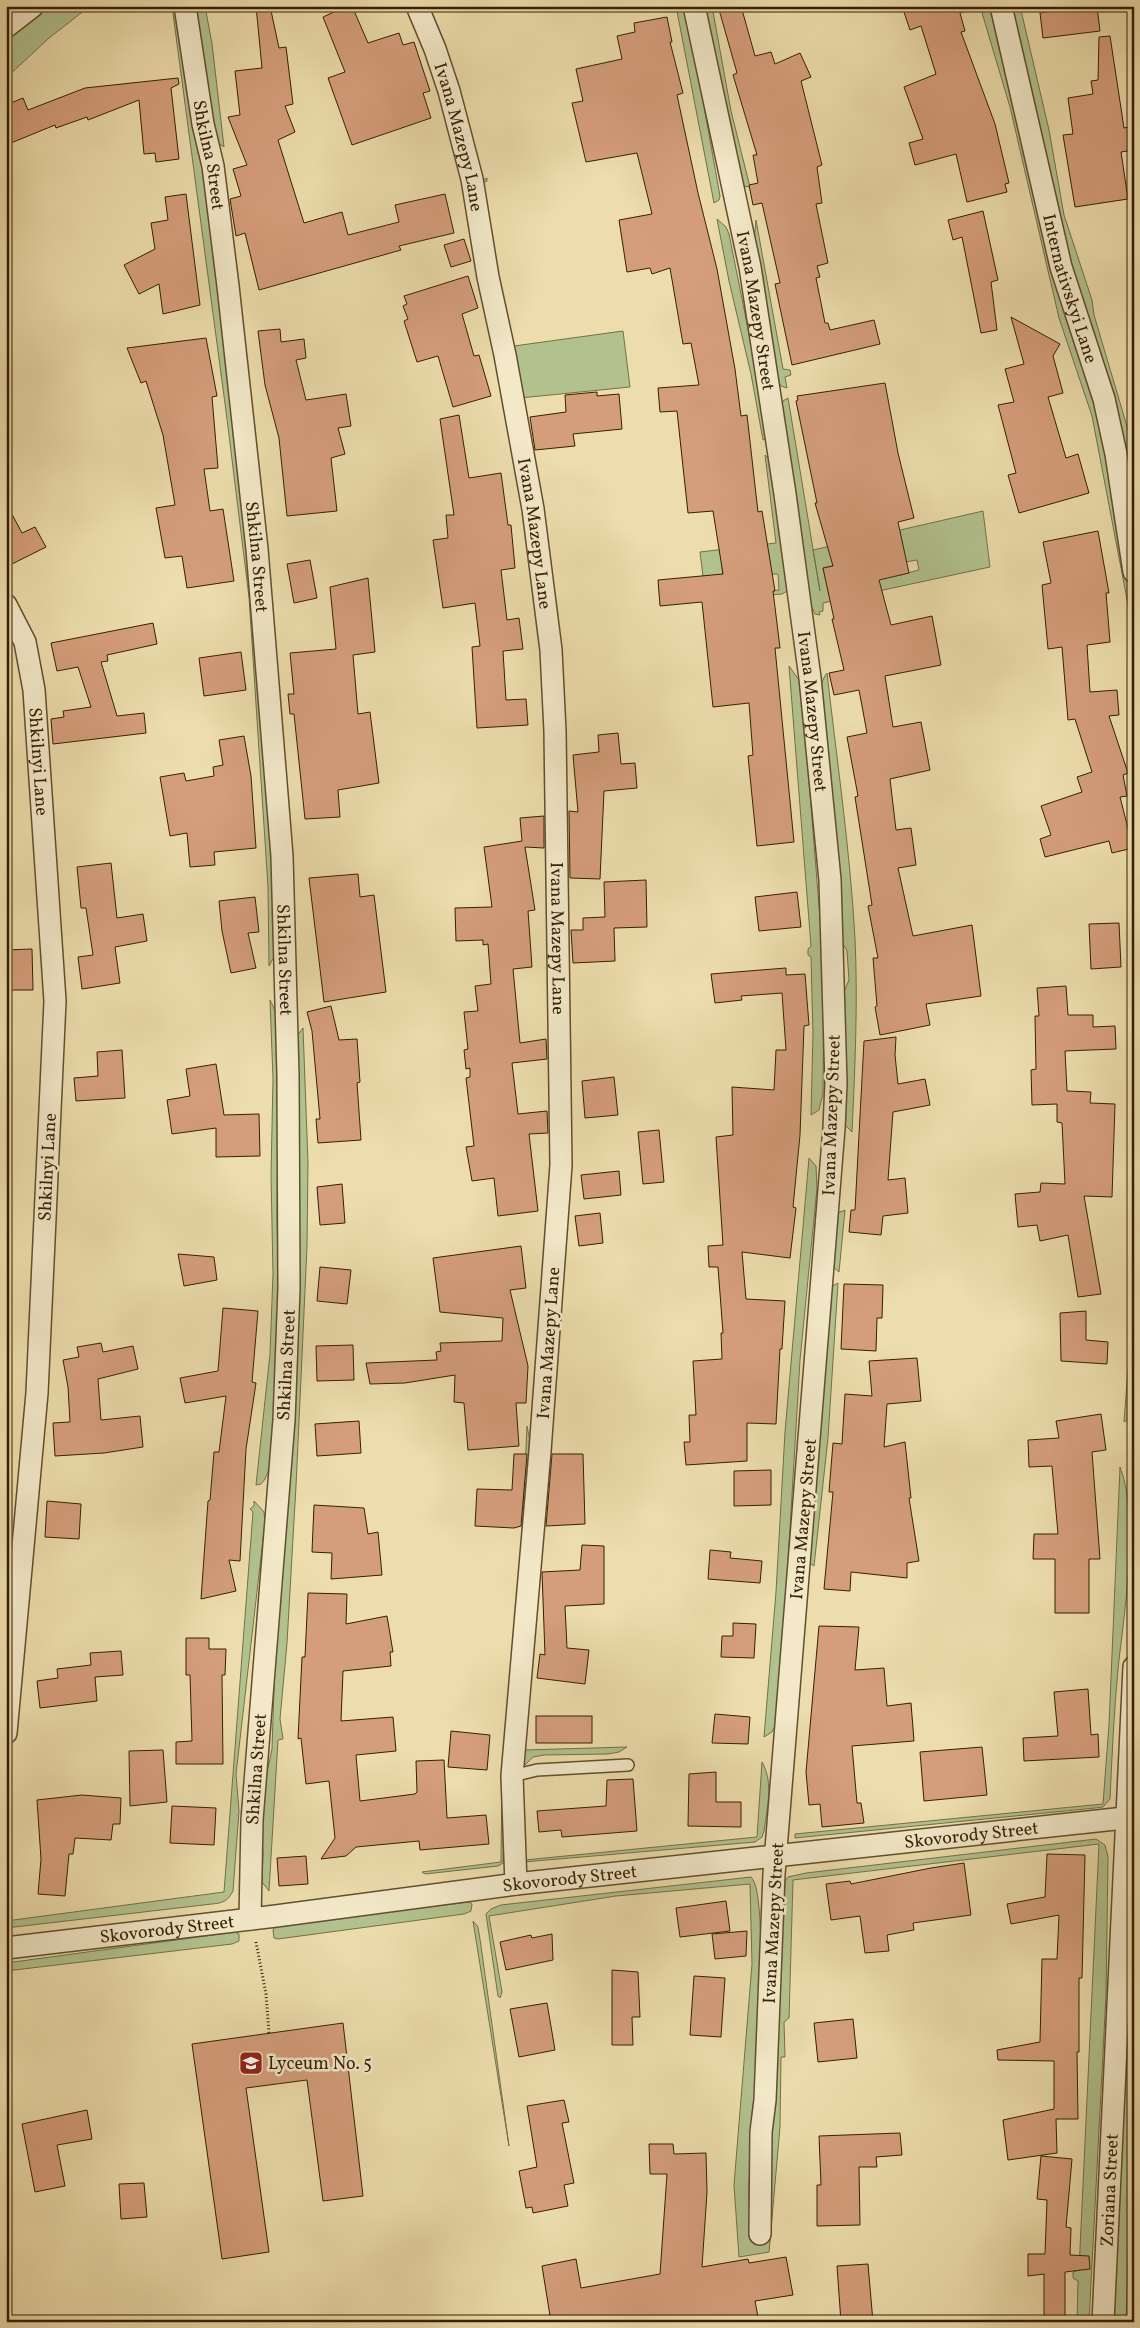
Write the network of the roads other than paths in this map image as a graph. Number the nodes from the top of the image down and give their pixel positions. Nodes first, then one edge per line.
1 (33, 6) edge
2 (185, 6) edge
3 (417, 6) edge
4 (694, 6) edge
5 (1001, 6) edge
6 (6, 27) edge
7 (1134, 572) edge
8 (6, 605) edge
9 (1134, 1667) edge
10 (6, 1733) edge
11 (628, 1765) dead end
12 (512, 1776) junction
13 (1130, 1817) edge
14 (776, 1856) junction
15 (516, 1884) junction
16 (250, 1919) junction
17 (6, 1948) edge
18 (760, 2234) dead end
19 (1103, 2322) edge

1 - 6 street
2 - 16 street, Shkilna Street
3 - 12 street, Ivana Mazepy Lane
4 - 14 street, Ivana Mazepy Street
5 - 7 street, Internativskyi Lane
8 - 10 street, Shkilnyi Lane
9 - 13 street, Zoriana Street
11 - 12 lane
12 - 15 street, Ivana Mazepy Lane
13 - 14 street, Skovorody Street
13 - 19 street, Zoriana Street
14 - 15 street, Skovorody Street
14 - 18 street, Ivana Mazepy Street
15 - 16 street, Skovorody Street
16 - 17 street, Skovorody Street

